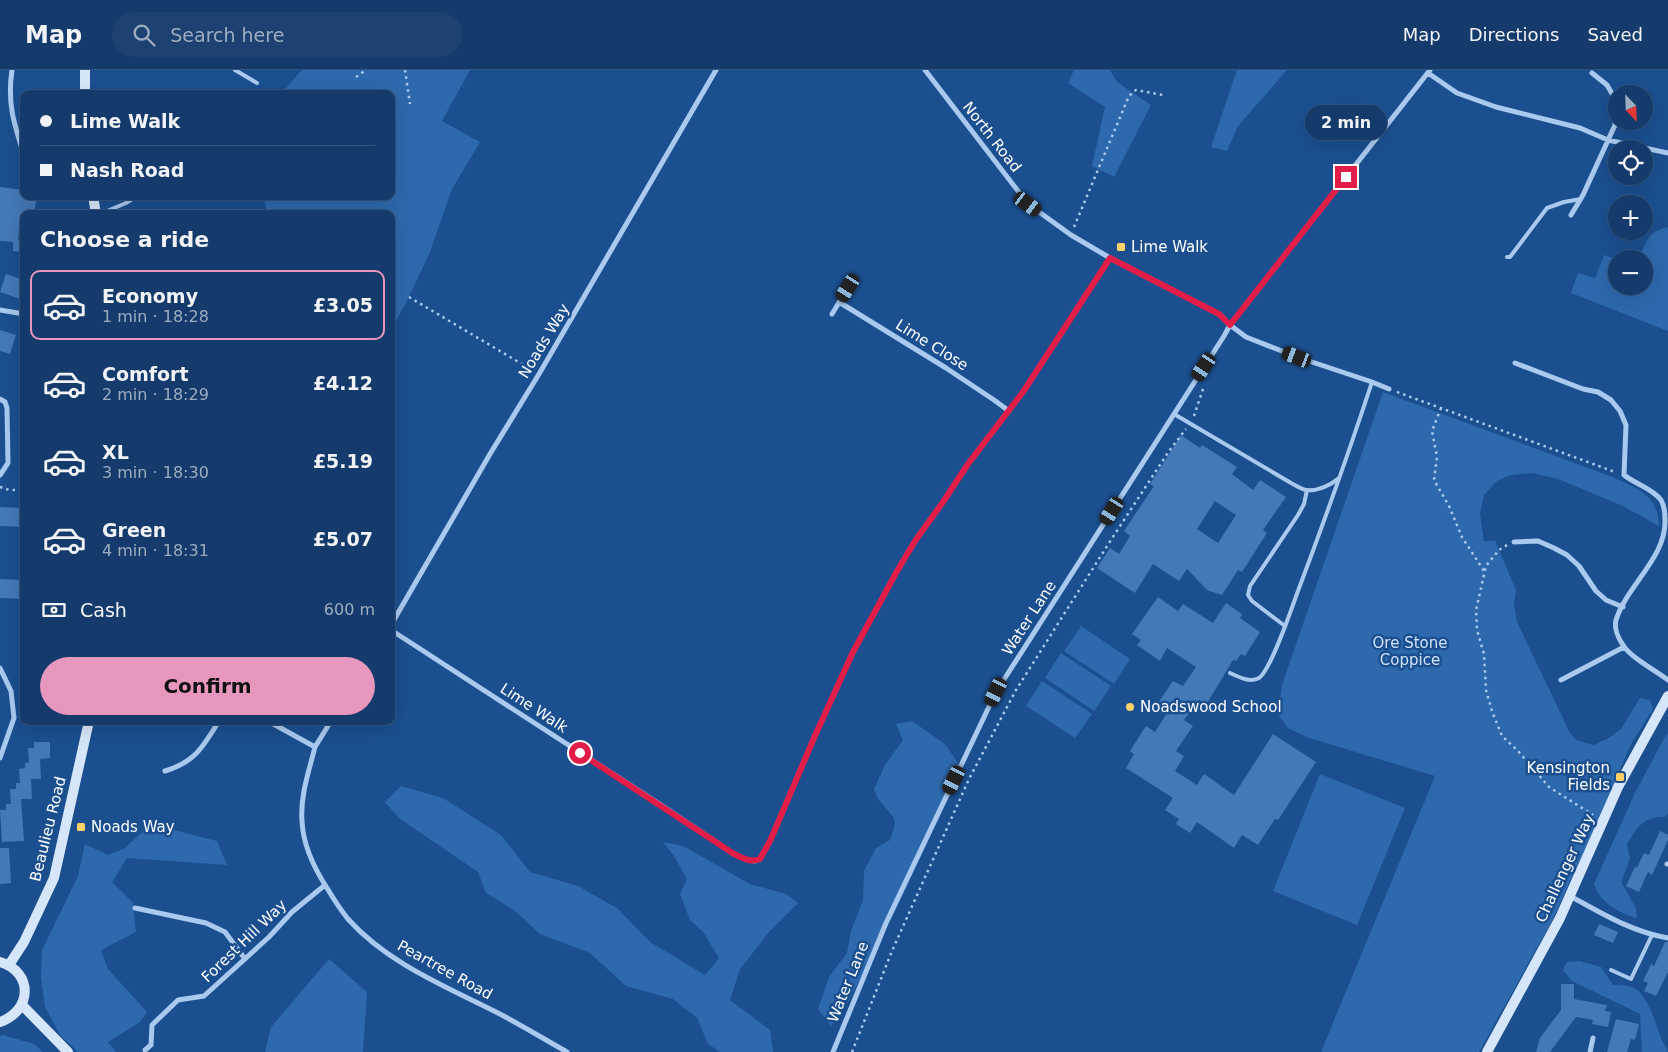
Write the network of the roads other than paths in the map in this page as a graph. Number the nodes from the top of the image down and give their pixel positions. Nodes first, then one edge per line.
1 (12, 70) edge
2 (85, 70) edge
3 (235, 70) edge
4 (716, 70) edge
5 (925, 70) edge
6 (1429, 71) edge
7 (1592, 73) dead end
8 (257, 82) dead end
9 (85, 90) edge
10 (1608, 140) junction
11 (20, 141) edge
12 (1653, 150) edge
13 (1668, 153) edge
14 (1580, 199) junction
15 (131, 200) edge
16 (108, 210) edge
17 (1571, 215) dead end
18 (1507, 257) dead end
19 (1110, 258) junction
20 (848, 288) dead end
21 (840, 302) junction
22 (0, 310) edge
23 (20, 313) edge
24 (832, 314) dead end
25 (1230, 325) junction
26 (1515, 363) dead end
27 (1372, 382) junction
28 (1389, 389) road end
29 (0, 399) edge
30 (1009, 411) junction
31 (1174, 414) junction
32 (0, 476) edge
33 (1340, 476) junction
34 (1307, 490) junction
35 (1514, 542) road end
36 (1662, 543) junction
37 (1668, 546) edge
38 (1623, 607) junction
39 (395, 618) edge
40 (1285, 626) junction
41 (395, 633) edge
42 (1624, 647) junction
43 (0, 668) edge
44 (1230, 673) dead end
45 (1561, 680) dead end
46 (1668, 680) edge
47 (1668, 696) edge
48 (88, 725) edge
49 (216, 725) edge
50 (275, 725) edge
51 (328, 725) edge
52 (314, 747) junction
53 (0, 758) edge
54 (165, 771) dead end
55 (325, 885) junction
56 (1570, 895) junction
57 (135, 908) dead end
58 (1652, 935) junction
59 (1668, 938) edge
60 (245, 959) junction
61 (4, 964) edge
62 (1611, 970) dead end
63 (22, 1005) junction
64 (0, 1022) edge
65 (1593, 1038) dead end
66 (145, 1050) dead end
67 (68, 1052) edge
68 (567, 1052) edge
69 (833, 1052) edge
70 (1487, 1052) edge
71 (1590, 1052) edge

1 - 11 street
2 - 9 street
3 - 8 lane
4 - 39 street, Noads Way
5 - 19 street, North Road
6 - 10 street
6 - 25 street, Water Lane
7 - 10 street
10 - 14 street
12 - 13 street
14 - 17 street
14 - 18 lane
15 - 16 lane
19 - 25 street, North Road
19 - 30 street, Lime Walk
20 - 21 street
21 - 24 street
21 - 30 street, Lime Close
22 - 23 street
25 - 27 street, North Road
25 - 31 street, Water Lane
26 - 36 street
27 - 28 street, North Road
27 - 33 lane
29 - 32 street
30 - 41 street, Lime Walk
31 - 34 lane
31 - 69 street, Water Lane
33 - 34 lane
33 - 40 lane
34 - 40 lane
35 - 38 street
36 - 37 street
36 - 38 street
38 - 42 street
40 - 44 lane
42 - 45 street
42 - 46 street
43 - 53 street
47 - 56 street, Challenger Way
48 - 61 street, Beaulieu Road
49 - 54 street
50 - 52 street
51 - 52 street
52 - 55 street, Peartree Road
55 - 60 street, Forest Hill Way
55 - 68 street, Peartree Road
56 - 58 street
56 - 70 street, Challenger Way
57 - 60 street
58 - 59 street
58 - 62 lane
60 - 66 street, Forest Hill Way
61 - 63 street
63 - 64 street
63 - 67 street
65 - 71 street

